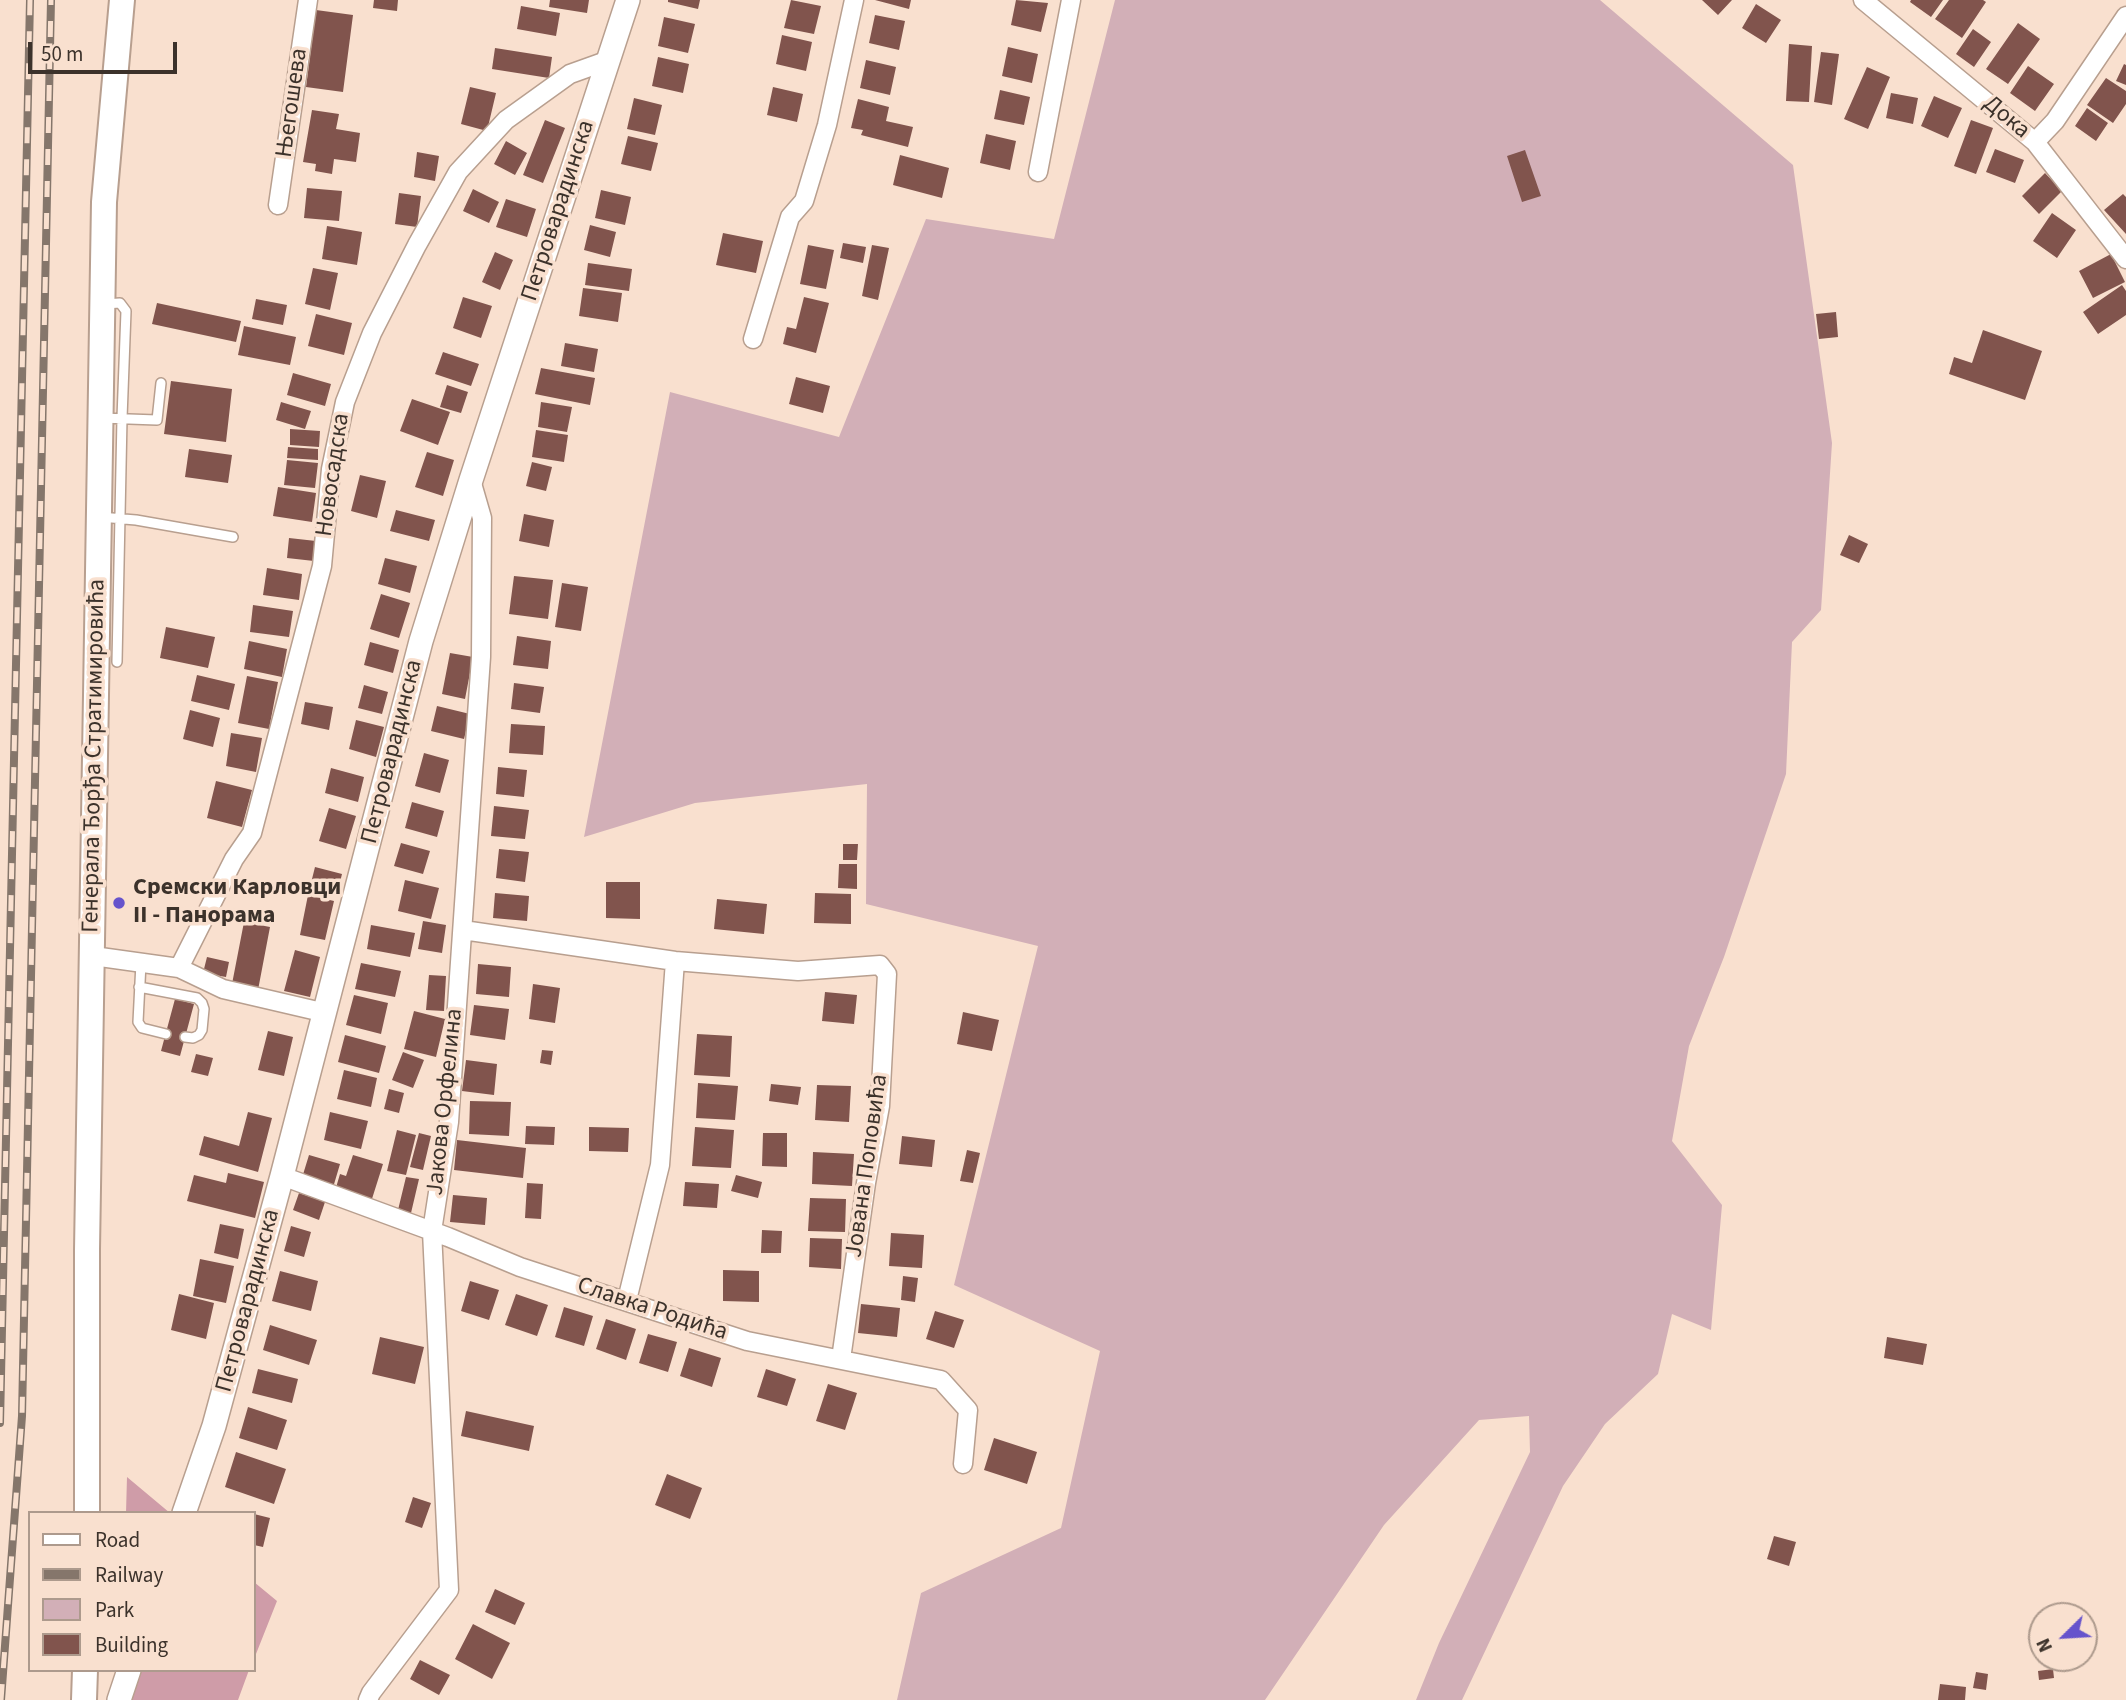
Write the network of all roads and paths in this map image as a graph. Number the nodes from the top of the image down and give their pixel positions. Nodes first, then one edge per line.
1 (122, 0) edge
2 (308, 0) edge
3 (628, 0) edge
4 (854, 0) edge
5 (1071, 0) edge
6 (1863, 0) edge
7 (2126, 16) edge
8 (609, 60) junction
9 (2035, 142) junction
10 (1038, 172) dead end
11 (278, 205) dead end
12 (2126, 259) edge
13 (753, 339) dead end
14 (161, 383) dead end
15 (111, 418) junction
16 (471, 480) junction
17 (109, 517) junction
18 (233, 537) dead end
19 (117, 662) dead end
20 (463, 930) junction
21 (93, 956) junction
22 (675, 961) junction
23 (141, 963) junction
24 (179, 968) junction
25 (139, 987) junction
26 (326, 1013) junction
27 (166, 1034) dead end
28 (185, 1037) dead end
29 (282, 1176) junction
30 (432, 1231) junction
31 (626, 1300) junction
32 (841, 1359) junction
33 (963, 1464) dead end
34 (87, 1511) edge
35 (185, 1511) edge
36 (85, 1672) edge
37 (128, 1672) edge
38 (84, 1700) edge
39 (119, 1700) edge
40 (368, 1700) edge

1 - 15 main road, Генерала Ђорђа Стратимировића
2 - 11 street, Његошева
3 - 8 street, Петроварадинска
4 - 13 street
5 - 10 street
6 - 9 street, Дока
7 - 9 street
8 - 16 street, Петроварадинска
8 - 24 street, Новосадска
9 - 12 street, Дока
14 - 15 lane
15 - 17 main road, Генерала Ђорђа Стратимировића
16 - 20 street, Јакова Орфелина
16 - 26 street, Петроварадинска
17 - 18 lane
17 - 19 lane
17 - 21 main road, Генерала Ђорђа Стратимировића
20 - 22 street
20 - 30 street, Јакова Орфелина
21 - 23 street
21 - 34 main road, Генерала Ђорђа Стратимировића
22 - 31 street
22 - 32 street, Јована Поповића
23 - 24 street
23 - 25 lane
24 - 26 street
25 - 27 lane
25 - 28 lane
26 - 29 street, Петроварадинска
29 - 30 street, Славка Родића
29 - 35 street, Петроварадинска
30 - 31 street, Славка Родића
30 - 40 street, Јакова Орфелина
31 - 32 street, Славка Родића
32 - 33 street, Славка Родића
36 - 38 main road
37 - 39 street

